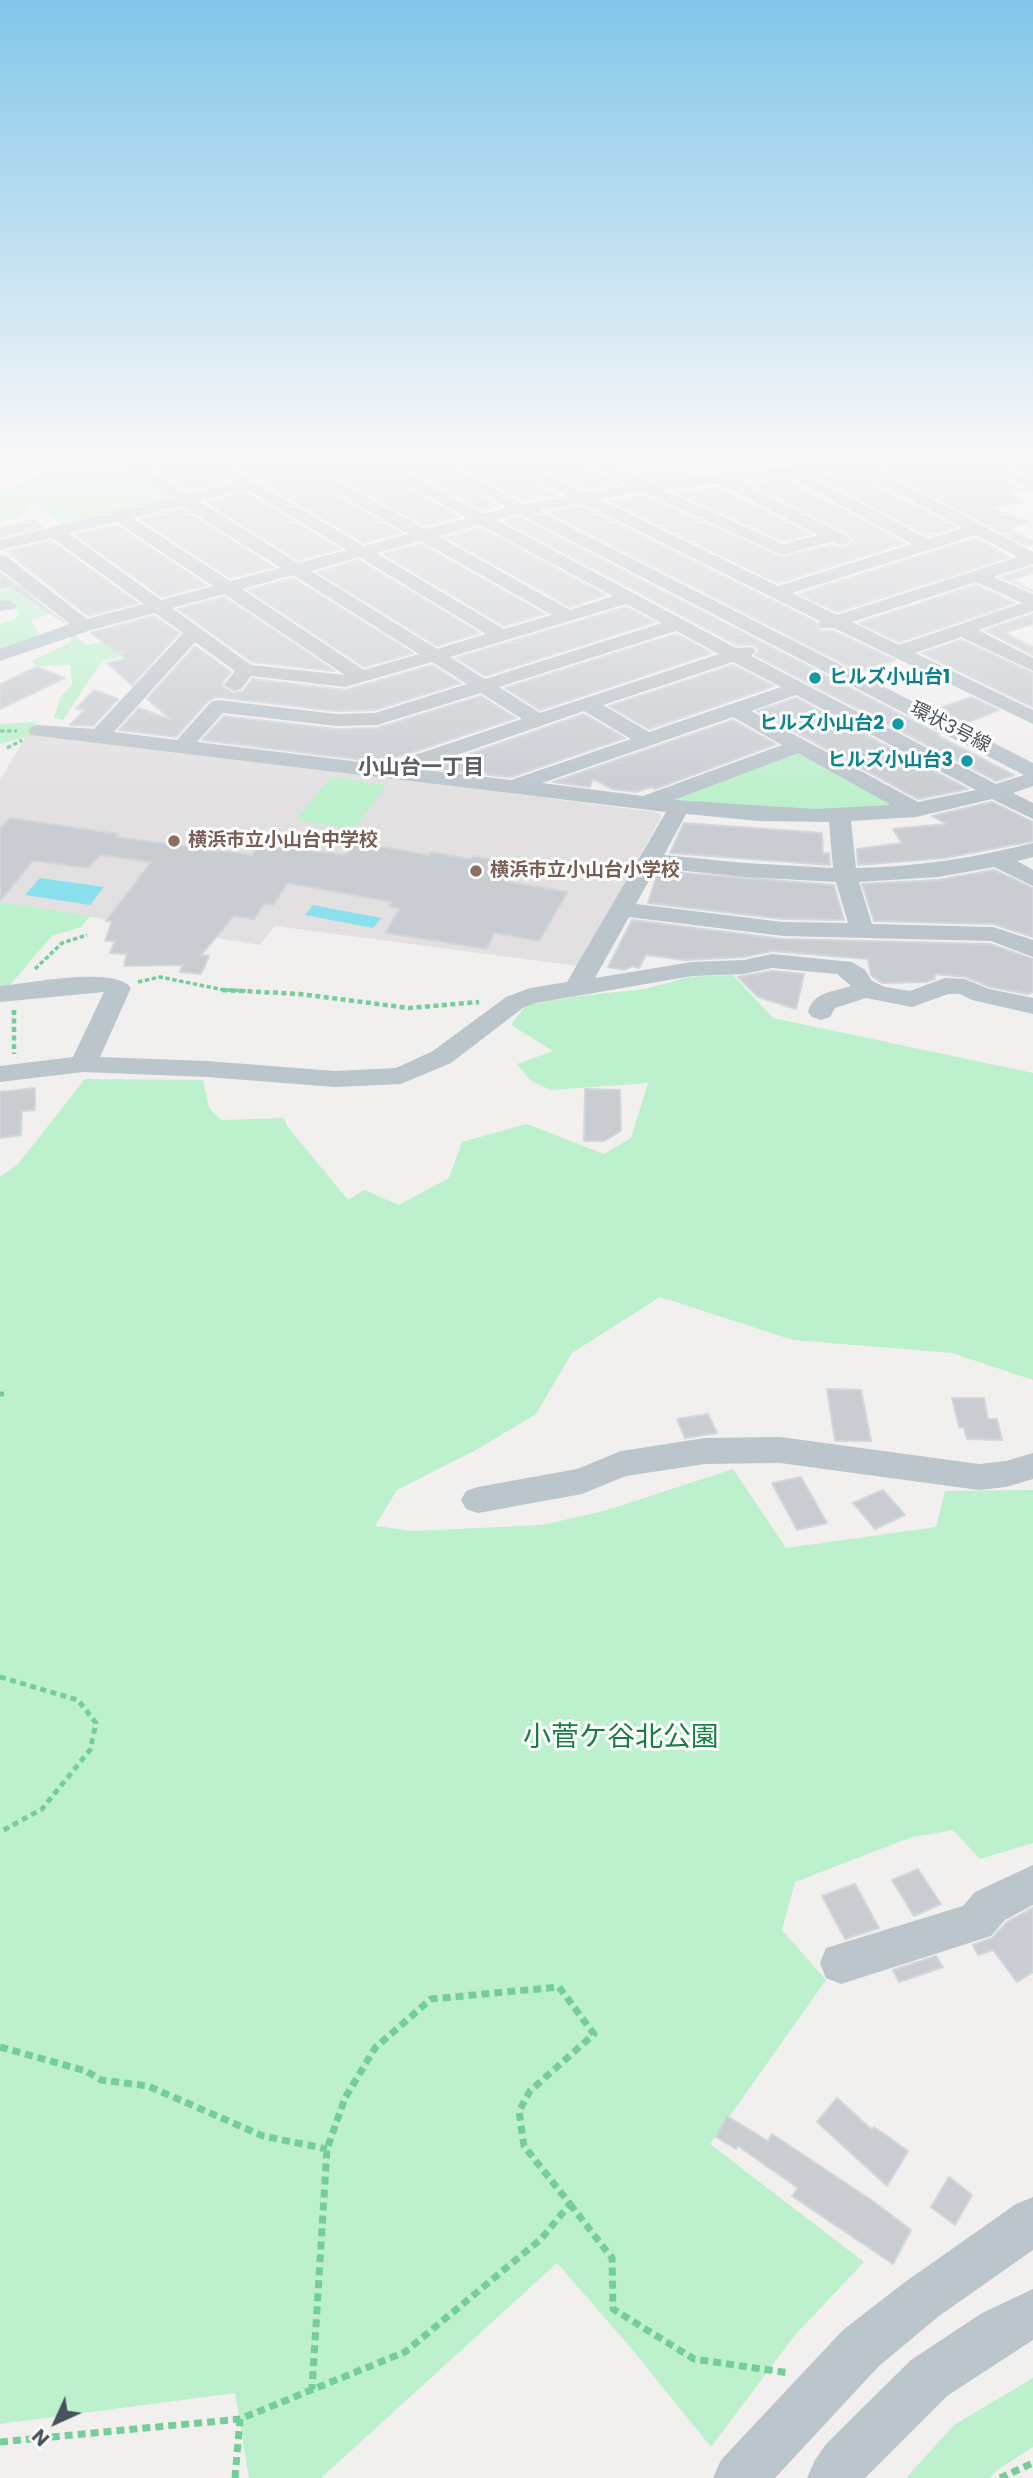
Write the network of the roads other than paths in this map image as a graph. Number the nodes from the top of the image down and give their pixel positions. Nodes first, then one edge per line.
1 (15, 572) edge
2 (111, 572) edge
3 (202, 572) edge
4 (285, 572) edge
5 (299, 572) edge
6 (396, 572) edge
7 (489, 572) edge
8 (580, 572) edge
9 (617, 572) edge
10 (673, 572) edge
11 (734, 572) edge
12 (841, 572) edge
13 (985, 572) edge
14 (974, 575) junction
15 (594, 579) junction
16 (226, 588) junction
17 (776, 592) junction
18 (630, 597) junction
19 (158, 605) junction
20 (1031, 607) edge
21 (568, 616) junction
22 (835, 621) junction
23 (678, 624) junction
24 (84, 626) junction
25 (962, 629) junction
26 (194, 632) junction
27 (59, 633) junction
28 (503, 636) junction
29 (788, 638) junction
30 (898, 652) junction
31 (735, 654) junction
32 (0, 655) edge
33 (434, 656) junction
34 (0, 666) edge
35 (1033, 666) edge
36 (246, 670) junction
37 (361, 677) junction
38 (482, 685) junction
39 (797, 688) junction
40 (586, 705) junction
41 (218, 706) junction
42 (735, 710) junction
43 (1033, 718) edge
44 (538, 720) junction
45 (38, 731) dead end
46 (99, 736) junction
47 (648, 740) junction
48 (798, 746) junction
49 (182, 747) junction
50 (1033, 755) edge
51 (1033, 771) edge
52 (386, 772) junction
53 (1033, 779) edge
54 (514, 786) junction
55 (997, 793) junction
56 (643, 803) junction
57 (679, 808) junction
58 (916, 810) junction
59 (1033, 812) edge
60 (839, 817) junction
61 (1033, 850) edge
62 (649, 860) junction
63 (999, 861) junction
64 (846, 878) junction
65 (1033, 879) edge
66 (621, 909) junction
67 (783, 929) junction
68 (862, 931) junction
69 (1033, 950) edge
70 (772, 961) junction
71 (869, 989) junction
72 (575, 990) junction
73 (0, 994) edge
74 (1033, 1006) edge
75 (821, 1012) dead end
76 (83, 1064) junction
77 (0, 1074) edge
78 (1033, 1466) edge
79 (478, 1500) dead end
80 (1033, 1884) edge
81 (841, 1963) dead end
82 (1033, 2221) edge
83 (1033, 2314) edge
84 (739, 2478) edge
85 (833, 2478) edge

1 - 24 street
2 - 19 street
3 - 16 street
4 - 16 street
5 - 33 street
6 - 28 street
7 - 21 street
8 - 15 street
9 - 15 street
10 - 29 street, 環状3号線
11 - 17 street
12 - 17 street
13 - 14 street
14 - 20 street
14 - 22 street
15 - 18 street
16 - 19 street
16 - 37 street
17 - 22 street
18 - 21 street
18 - 23 street
19 - 24 street
19 - 26 street
20 - 25 street
21 - 28 street
22 - 29 street
22 - 30 street
23 - 31 street
23 - 38 street
24 - 27 street
25 - 30 street
25 - 35 street
26 - 36 street
26 - 46 street
27 - 32 street
27 - 34 street
28 - 33 street
29 - 31 street
29 - 50 street, 環状3号線
29 - 51 street, 環状3号線
30 - 43 street
31 - 39 street
31 - 40 street
33 - 37 street
33 - 38 street
36 - 37 street
36 - 41 street
38 - 41 street
38 - 44 street
39 - 42 street
39 - 55 street
40 - 44 street
40 - 47 street
41 - 49 street
42 - 47 street
42 - 48 street
44 - 52 street
45 - 46 street
46 - 49 street
47 - 54 street
48 - 56 street
48 - 58 street
49 - 52 street
52 - 54 street
53 - 55 street
54 - 56 street
55 - 58 street
55 - 59 street
56 - 57 street
57 - 60 street
57 - 62 street
58 - 60 street
60 - 64 street
61 - 63 street
62 - 64 street
62 - 66 street
63 - 64 street
63 - 65 street
64 - 68 street
66 - 67 street
66 - 72 street
67 - 68 street
67 - 70 street
68 - 69 street
70 - 71 street
70 - 72 street
71 - 74 street
71 - 75 street
72 - 76 street
73 - 76 street
76 - 77 street
78 - 79 street
80 - 81 street
82 - 84 street
83 - 85 street

